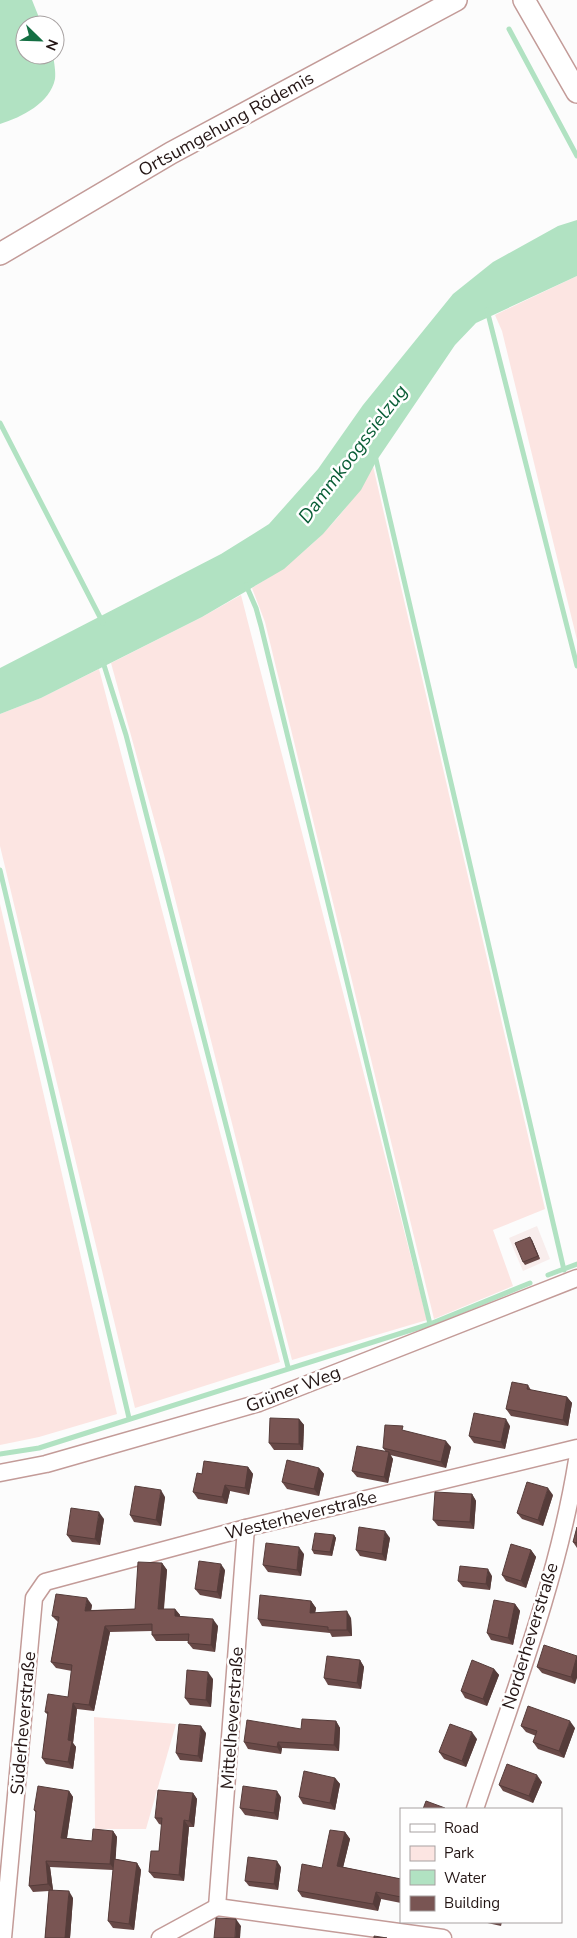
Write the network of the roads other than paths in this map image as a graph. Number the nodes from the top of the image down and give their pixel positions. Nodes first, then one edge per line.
1 (456, 0) edge
2 (524, 0) edge
3 (577, 92) edge
4 (0, 254) edge
5 (577, 1278) edge
6 (577, 1448) edge
7 (577, 1460) edge
8 (0, 1473) edge
9 (246, 1528) junction
10 (34, 1598) joint
11 (475, 1808) edge
12 (217, 1907) junction
13 (442, 1934) edge
14 (4, 1938) edge
15 (160, 1938) edge

1 - 4 main road, Ortsumgehung Rödemis
2 - 3 main road
5 - 8 street, Grüner Weg
6 - 9 street, Westerheverstraße
7 - 11 street, Norderheverstraße
9 - 10 street, Westerheverstraße
9 - 12 street, Mittelheverstraße
10 - 14 street, Süderheverstraße
12 - 13 street
12 - 15 street

